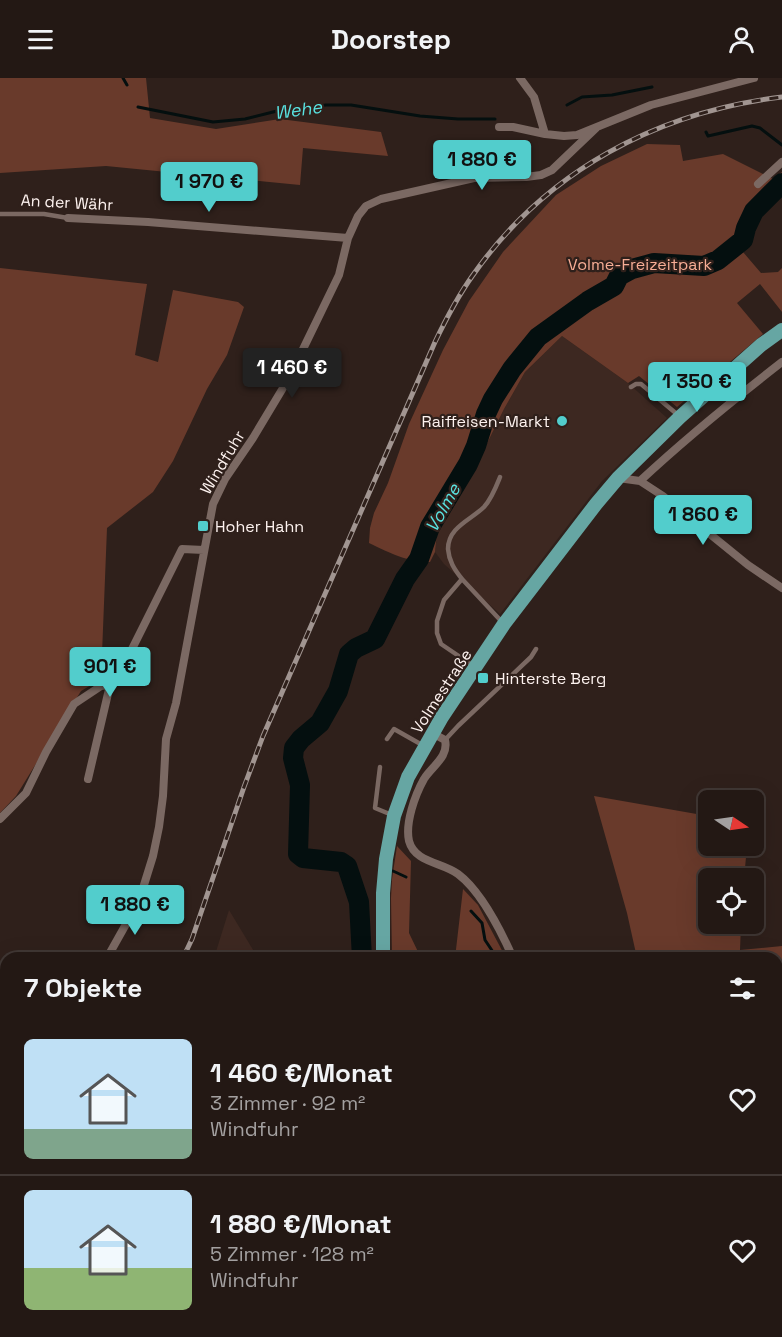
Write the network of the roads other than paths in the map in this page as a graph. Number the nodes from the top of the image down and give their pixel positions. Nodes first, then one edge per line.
1 (520, 78) edge
2 (754, 78) edge
3 (499, 127) dead end
4 (596, 128) junction
5 (545, 134) junction
6 (782, 162) edge
7 (758, 184) dead end
8 (0, 214) edge
9 (68, 218) joint
10 (348, 238) junction
11 (782, 330) edge
12 (782, 362) edge
13 (631, 387) dead end
14 (680, 417) junction
15 (500, 477) dead end
16 (618, 478) junction
17 (640, 481) junction
18 (204, 550) junction
19 (462, 579) junction
20 (782, 588) edge
21 (504, 624) junction
22 (537, 649) dead end
23 (476, 667) junction
24 (110, 685) junction
25 (438, 737) junction
26 (387, 739) dead end
27 (424, 746) junction
28 (380, 767) dead end
29 (88, 779) dead end
30 (394, 816) junction
31 (0, 819) edge
32 (110, 952) edge
33 (383, 952) edge
34 (510, 952) edge

1 - 5 street
2 - 4 street
3 - 5 street
4 - 5 street
4 - 10 street, Windfuhr
6 - 7 street
8 - 9 lane, An der Währ
9 - 10 street, An der Währ
10 - 18 street, Windfuhr
11 - 14 main road, Volmestraße
12 - 17 street
13 - 14 lane
14 - 16 main road, Volmestraße
15 - 19 lane
16 - 17 street
16 - 21 main road, Volmestraße
17 - 20 street
18 - 24 street
18 - 32 street, Windfuhr
19 - 21 lane
19 - 23 lane
21 - 23 main road, Volmestraße
22 - 25 lane
23 - 25 main road, Volmestraße
24 - 29 street
24 - 31 street
25 - 27 main road, Volmestraße
25 - 34 street
26 - 27 lane
27 - 30 main road, Volmestraße
28 - 30 lane
30 - 33 main road, Volmestraße

